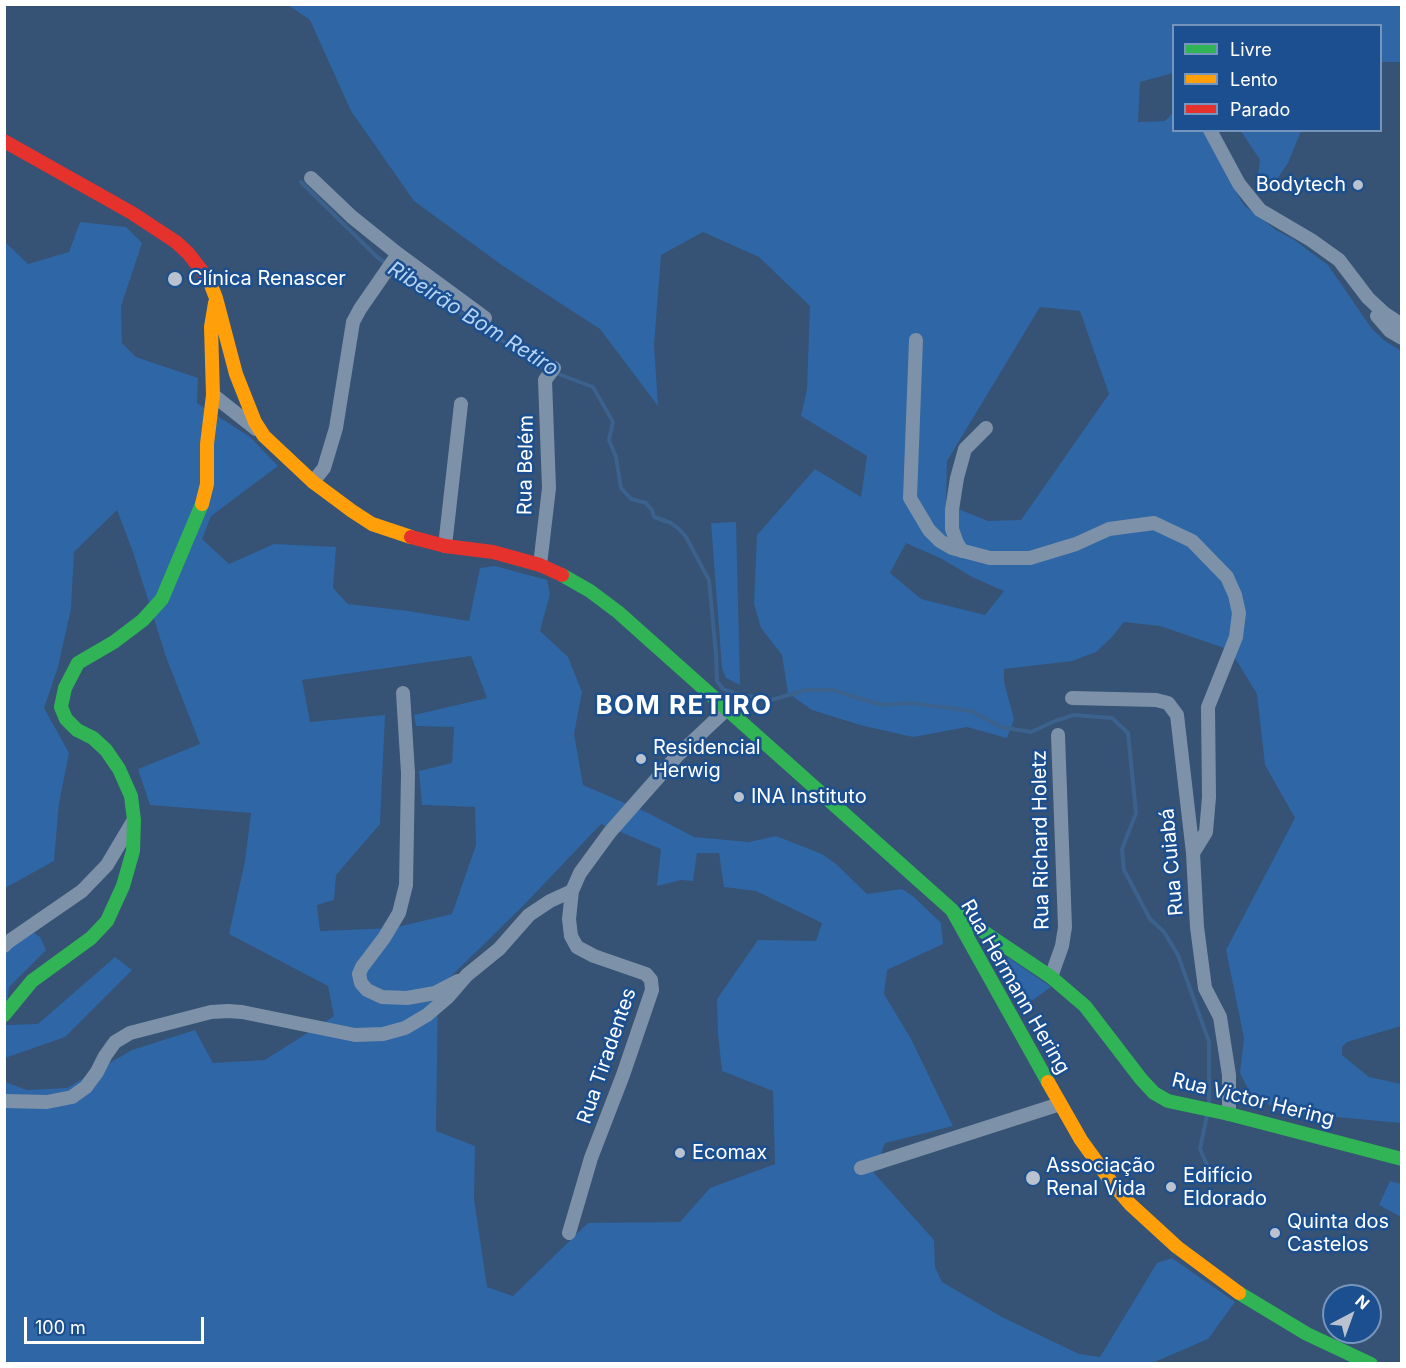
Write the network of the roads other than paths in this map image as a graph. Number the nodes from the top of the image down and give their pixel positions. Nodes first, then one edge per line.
1 (1211, 132) edge
2 (4, 141) edge
3 (311, 178) dead end
4 (392, 262) junction
5 (216, 298) junction
6 (1368, 298) junction
7 (485, 318) dead end
8 (1401, 325) edge
9 (1401, 338) edge
10 (915, 340) dead end
11 (554, 368) dead end
12 (213, 395) junction
13 (461, 404) dead end
14 (986, 428) dead end
15 (264, 436) junction
16 (313, 482) junction
17 (445, 546) junction
18 (962, 551) junction
19 (540, 565) junction
20 (403, 693) dead end
21 (1072, 698) dead end
22 (727, 709) junction
23 (1058, 735) dead end
24 (134, 820) junction
25 (1193, 853) junction
26 (572, 891) junction
27 (952, 910) junction
28 (4, 946) edge
29 (1007, 947) junction
30 (983, 964) junction
31 (467, 975) junction
32 (1051, 977) junction
33 (4, 1015) edge
34 (4, 1101) edge
35 (1060, 1104) junction
36 (1229, 1114) junction
37 (1401, 1159) edge
38 (861, 1168) dead end
39 (569, 1233) dead end
40 (1371, 1364) edge

1 - 6 street
2 - 5 street, Rua Hermann Hering
3 - 4 street
4 - 7 street
4 - 16 street
5 - 12 street
5 - 15 street, Rua Hermann Hering
6 - 8 street
6 - 9 street
10 - 18 street
11 - 19 street, Rua Belém
12 - 15 street
12 - 24 street
13 - 17 street
14 - 18 street
15 - 16 street, Rua Hermann Hering
16 - 17 street, Rua Hermann Hering
17 - 19 street, Rua Hermann Hering
18 - 25 street
19 - 22 street, Rua Hermann Hering
20 - 31 street
21 - 25 street, Rua Cuiabá
22 - 26 street, Rua Tiradentes
22 - 27 street, Rua Hermann Hering
23 - 32 street, Rua Richard Holetz
24 - 28 street
24 - 33 street
25 - 36 street, Rua Cuiabá
26 - 31 street
26 - 39 street, Rua Tiradentes
27 - 29 street, Rua Victor Hering
27 - 30 street, Rua Hermann Hering
29 - 30 street
29 - 32 street, Rua Victor Hering
30 - 35 street, Rua Hermann Hering
31 - 34 street
32 - 36 street, Rua Victor Hering
35 - 38 street
35 - 40 street, Rua Hermann Hering
36 - 37 street, Rua Victor Hering

